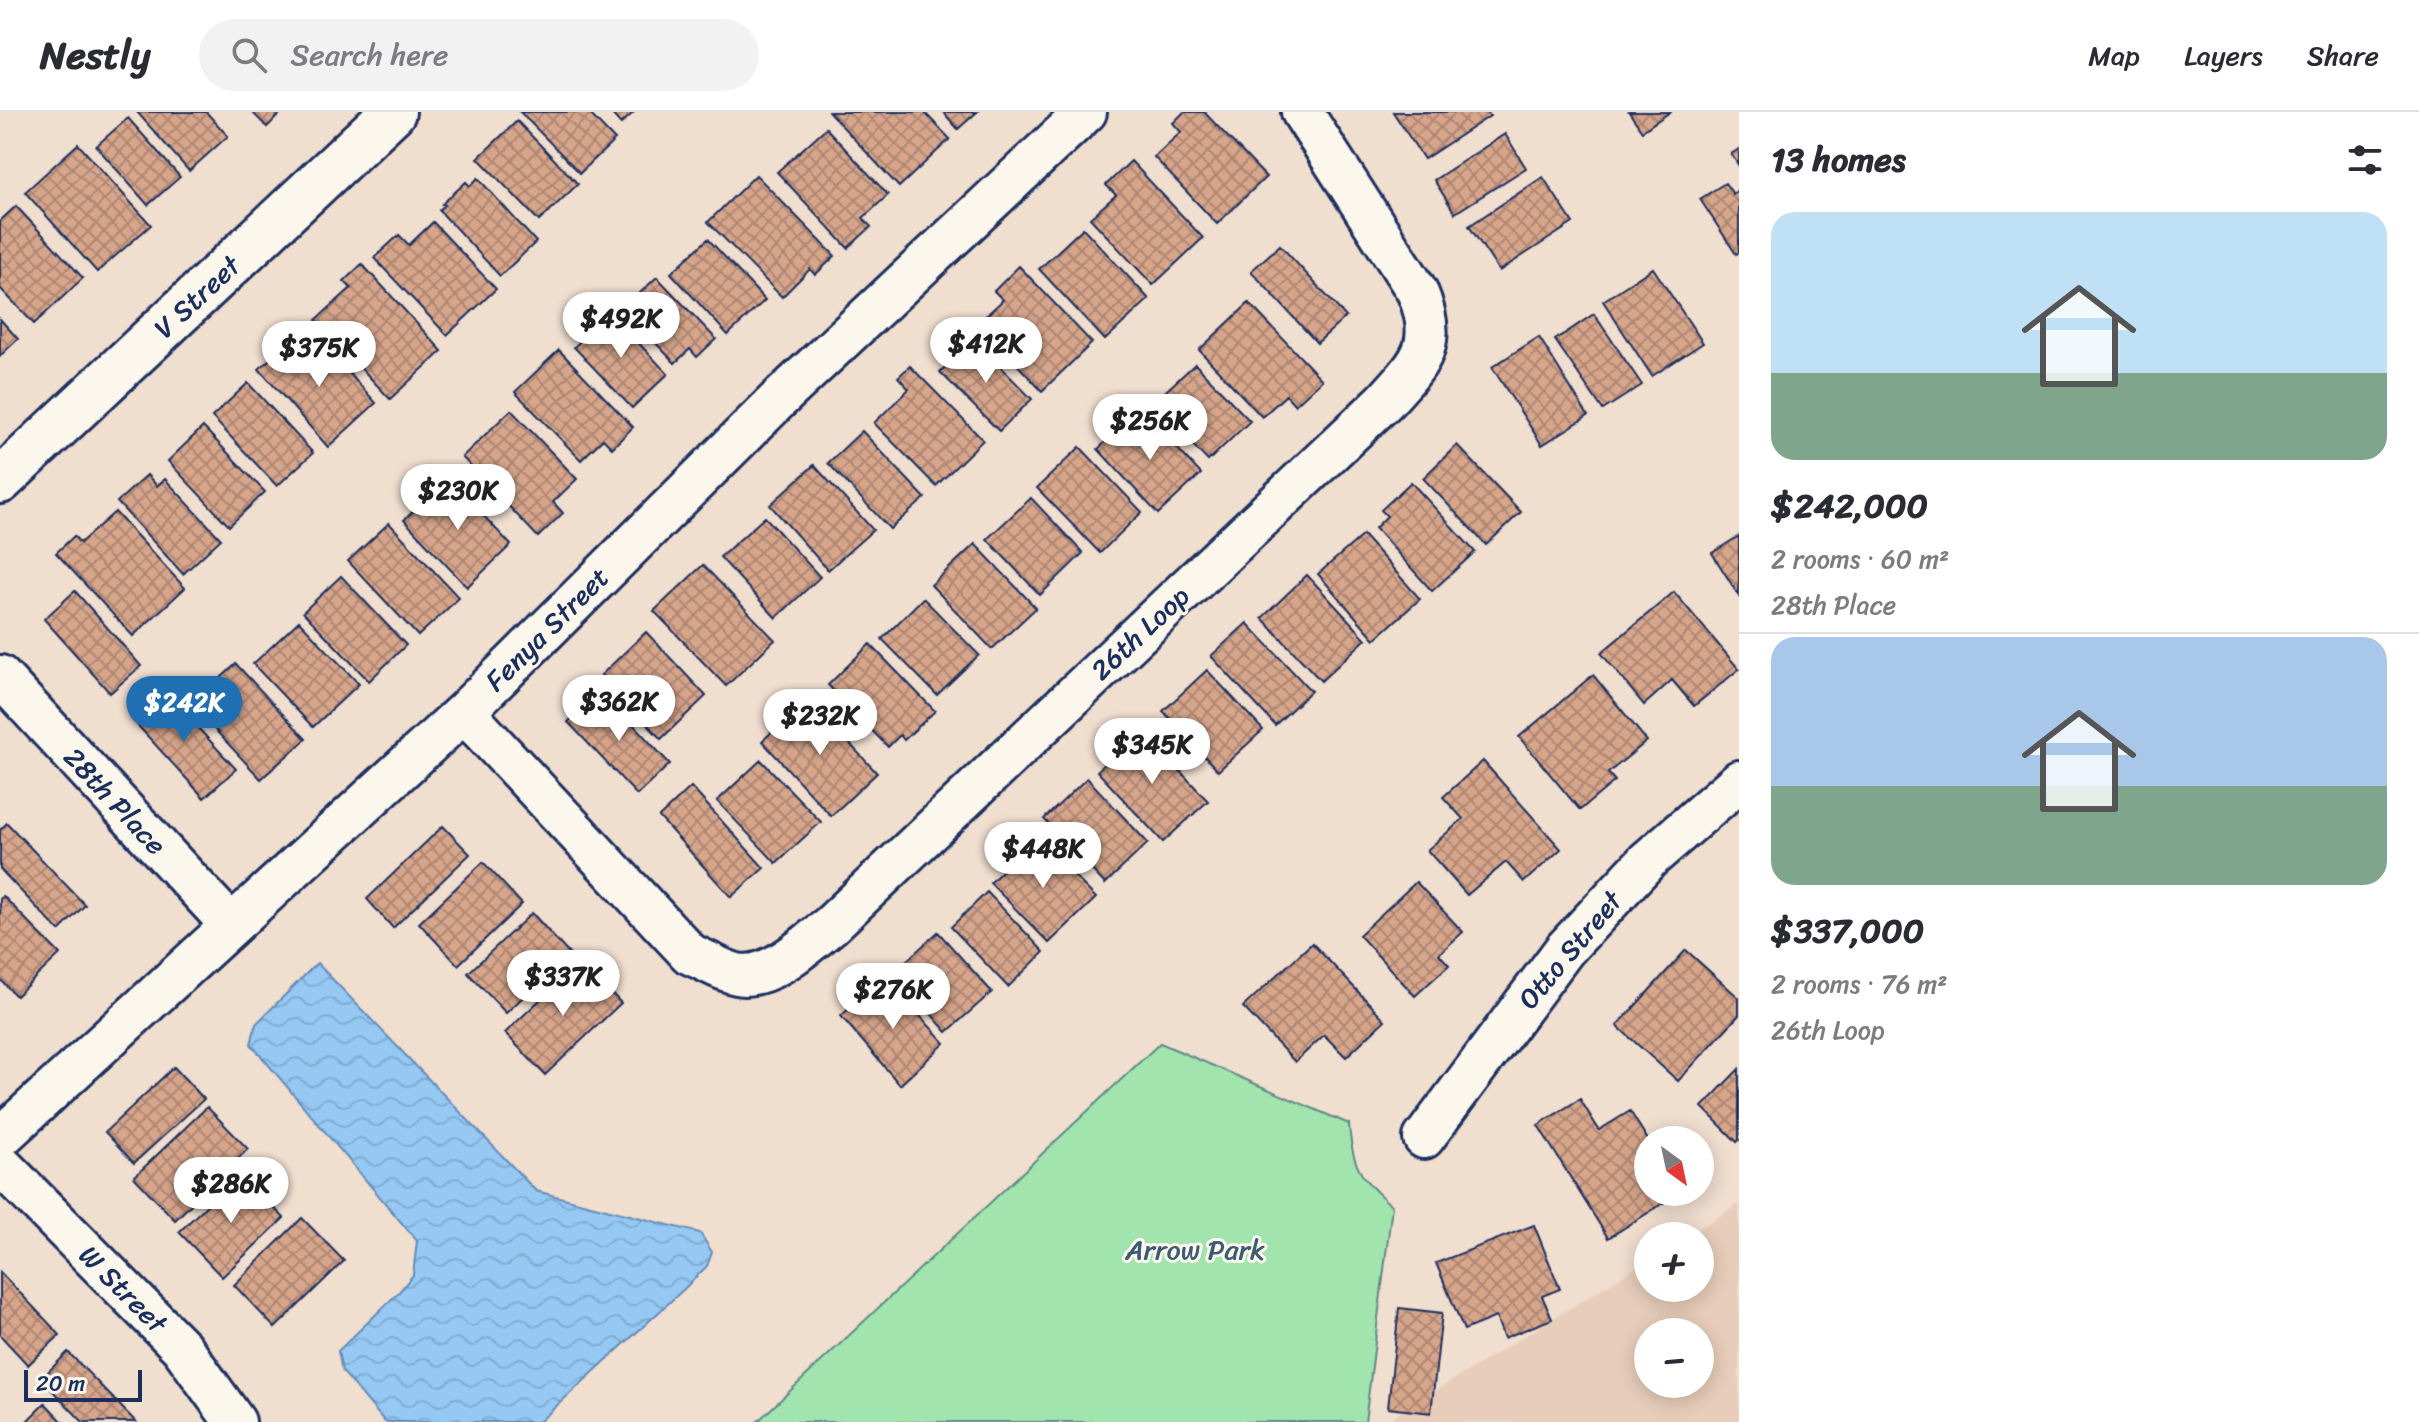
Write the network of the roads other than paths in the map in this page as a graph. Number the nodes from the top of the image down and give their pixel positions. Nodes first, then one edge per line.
1 (393, 112) edge
2 (1086, 112) edge
3 (1302, 112) edge
4 (0, 481) edge
5 (0, 676) edge
6 (464, 712) junction
7 (1739, 781) edge
8 (231, 925) junction
9 (0, 1138) edge
10 (1424, 1138) dead end
11 (0, 1164) edge
12 (235, 1422) edge

1 - 4 street, V Street
2 - 6 street, Fenya Street
3 - 6 street, 26th Loop
5 - 8 street, 28th Place
6 - 8 street, Fenya Street
7 - 10 street, Otto Street
8 - 9 street, Fenya Street
11 - 12 street, W Street

